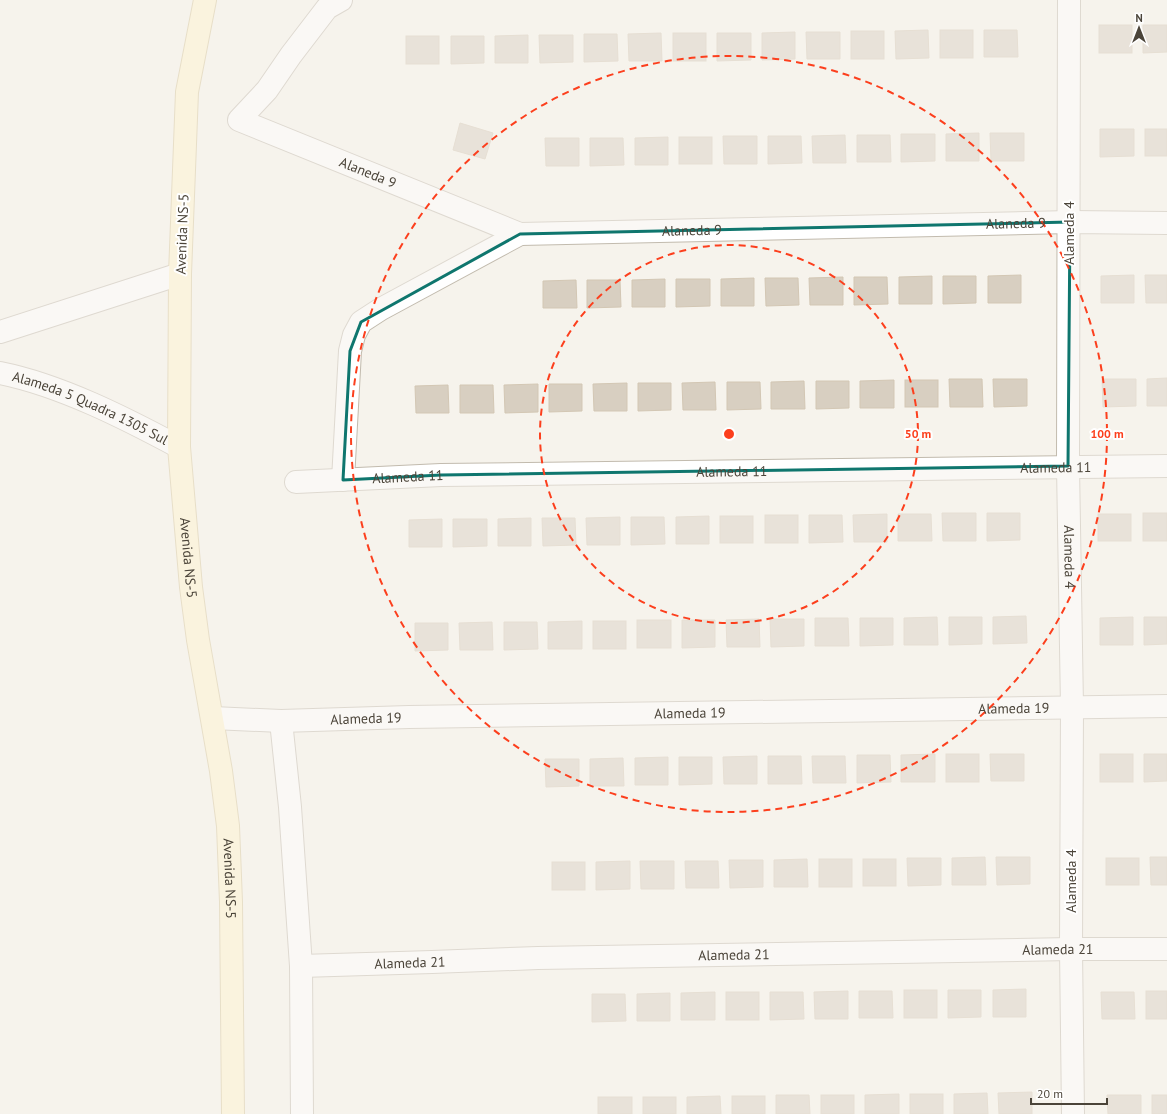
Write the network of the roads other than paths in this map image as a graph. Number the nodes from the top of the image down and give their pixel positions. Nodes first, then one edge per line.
1 (205, 0) edge
2 (341, 0) edge
3 (1069, 0) edge
4 (1070, 222) junction
5 (1167, 223) edge
6 (520, 234) junction
7 (180, 274) junction
8 (0, 332) edge
9 (0, 373) edge
10 (179, 447) junction
11 (1068, 466) junction
12 (1167, 466) edge
13 (343, 480) junction
14 (296, 482) dead end
15 (1167, 706) edge
16 (1072, 707) junction
17 (213, 718) junction
18 (282, 721) junction
19 (1071, 949) junction
20 (1167, 949) edge
21 (301, 966) junction
22 (233, 1114) edge
23 (302, 1114) edge
24 (1073, 1114) edge

1 - 7 street, Avenida NS-5
2 - 6 street, Alaneda 9
3 - 4 street, Alameda 4
4 - 5 street, Alaneda 9
4 - 6 street, Alaneda 9
4 - 11 street, Alameda 4
6 - 13 street
7 - 8 street
7 - 10 street, Avenida NS-5
9 - 10 street, Alameda 5 Quadra 1305 Sul
10 - 17 street, Avenida NS-5
11 - 12 street, Alameda 11
11 - 13 street, Alameda 11
11 - 16 street, Alameda 4
13 - 14 street, Alameda 11
15 - 16 street, Alameda 19
16 - 18 street, Alameda 19
16 - 19 street, Alameda 4
17 - 18 street, Alameda 19
17 - 22 street, Avenida NS-5
18 - 21 street
19 - 20 street, Alameda 21
19 - 21 street, Alameda 21
19 - 24 street, Alameda 4
21 - 23 street

